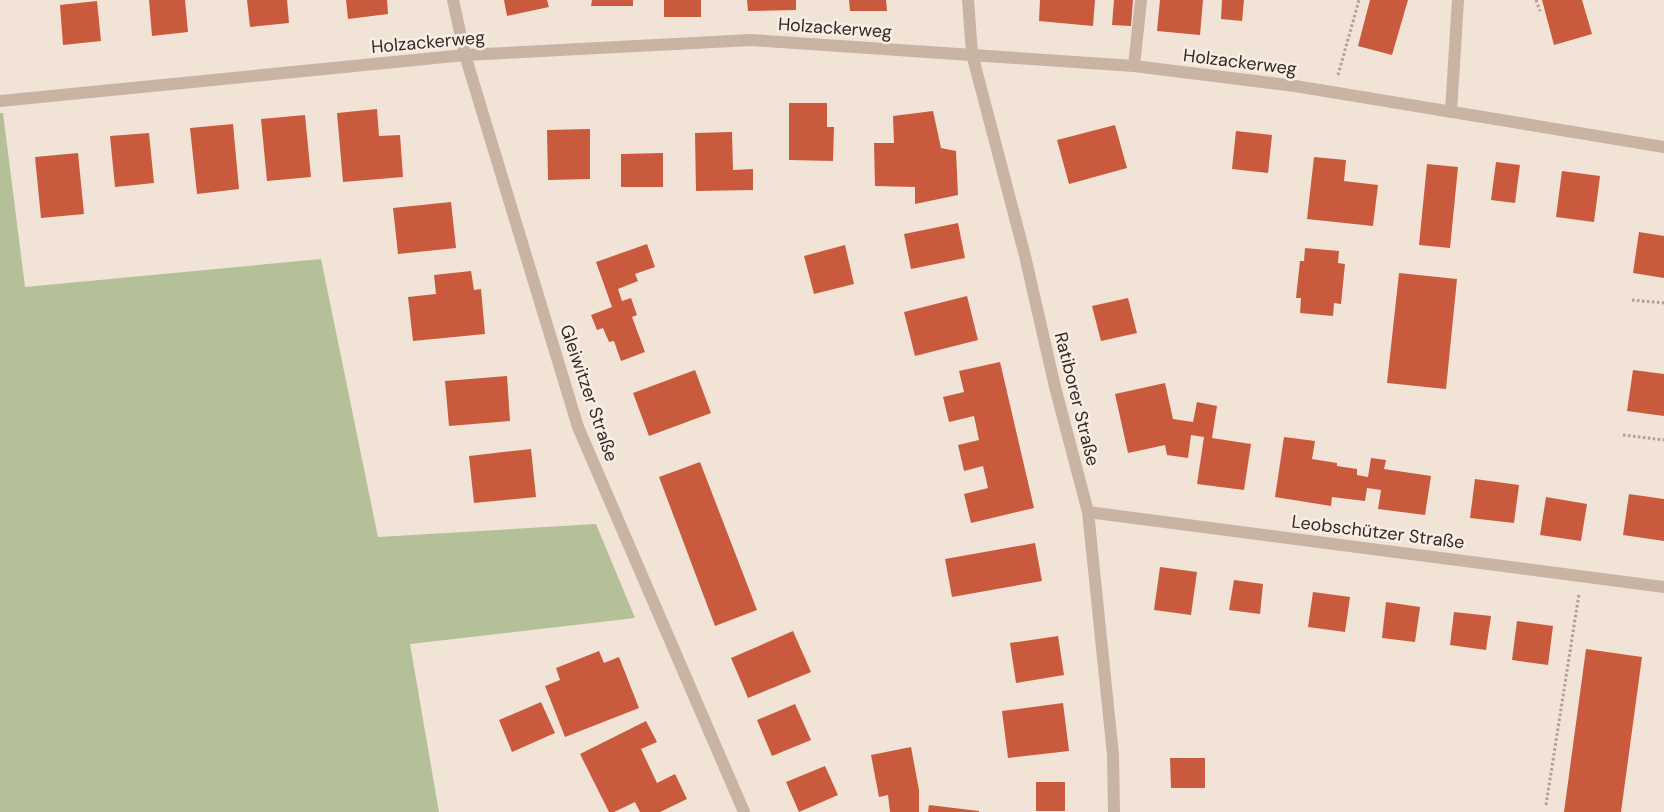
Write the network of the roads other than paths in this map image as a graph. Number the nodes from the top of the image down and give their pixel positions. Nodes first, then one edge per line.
1 (452, 0) edge
2 (968, 0) edge
3 (1140, 0) edge
4 (1458, 0) edge
5 (972, 54) junction
6 (464, 55) junction
7 (1134, 66) junction
8 (0, 101) edge
9 (1451, 112) junction
10 (1664, 147) edge
11 (1088, 512) junction
12 (1664, 587) edge
13 (744, 812) edge
14 (1114, 812) edge

1 - 6 street, Gleiwitzer Straße
2 - 5 street, Ratiborer Straße
3 - 7 street
4 - 9 street
5 - 6 street, Holzackerweg
5 - 7 street, Holzackerweg
5 - 11 street, Ratiborer Straße
6 - 8 street, Holzackerweg
6 - 13 street, Gleiwitzer Straße
7 - 9 street, Holzackerweg
9 - 10 street, Holzackerweg
11 - 12 street, Leobschützer Straße
11 - 14 street, Ratiborer Straße

